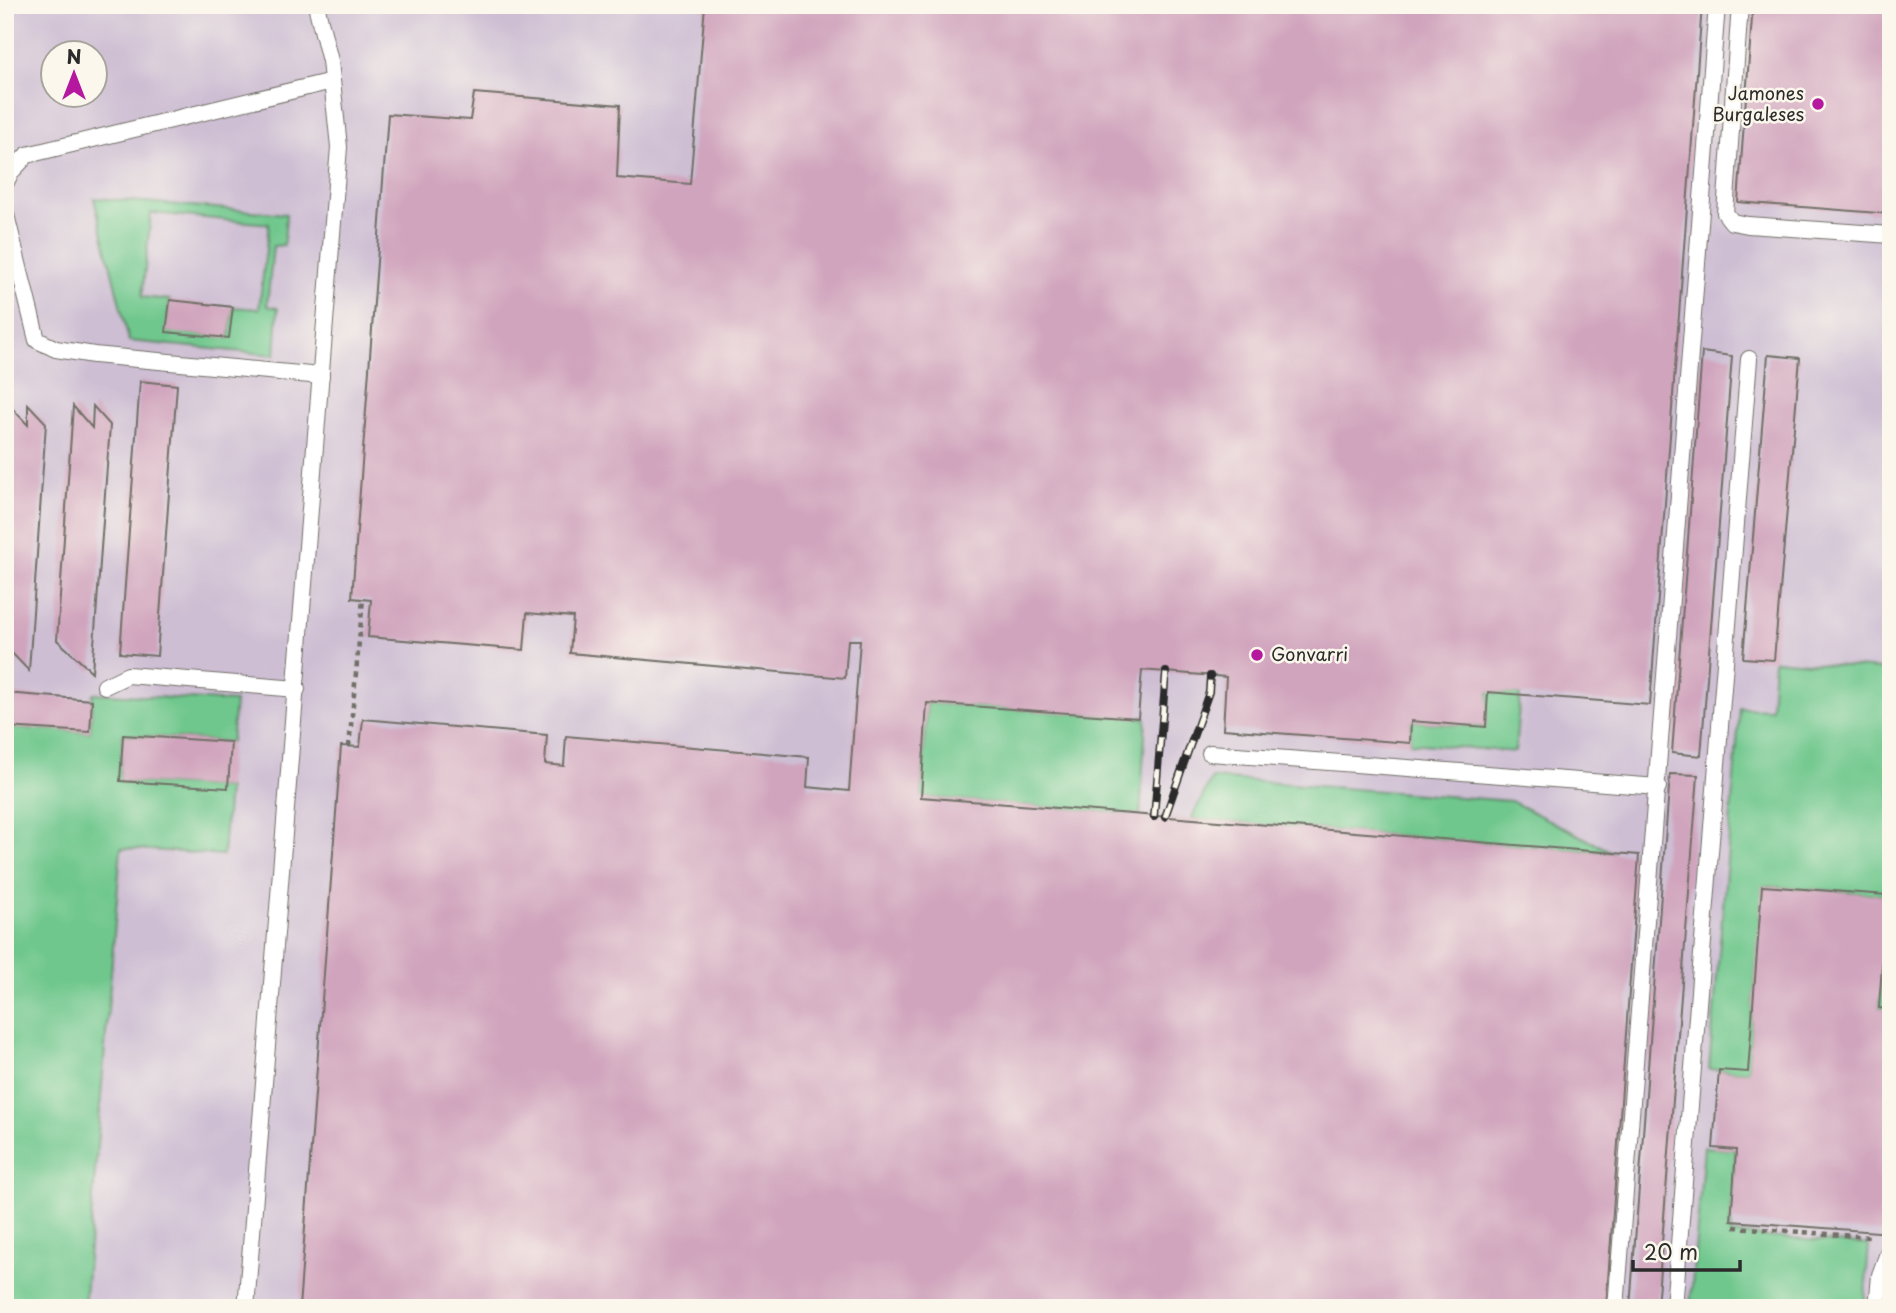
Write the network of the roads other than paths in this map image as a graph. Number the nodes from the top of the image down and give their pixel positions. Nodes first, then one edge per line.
1 (316, 5) edge
2 (1717, 5) edge
3 (1740, 5) edge
4 (332, 81) junction
5 (5, 184) edge
6 (5, 211) edge
7 (1891, 235) edge
8 (1749, 359) dead end
9 (321, 376) junction
10 (105, 685) dead end
11 (297, 689) junction
12 (1210, 753) dead end
13 (1658, 787) junction
14 (1884, 1241) edge
15 (246, 1308) edge
16 (1616, 1308) edge
17 (1674, 1308) edge
18 (1877, 1308) edge

1 - 4 lane
2 - 13 lane
3 - 7 lane
4 - 5 lane
4 - 9 lane
6 - 9 lane
8 - 17 lane
9 - 11 lane
10 - 11 lane
11 - 15 lane
12 - 13 lane
13 - 16 lane
14 - 18 lane

